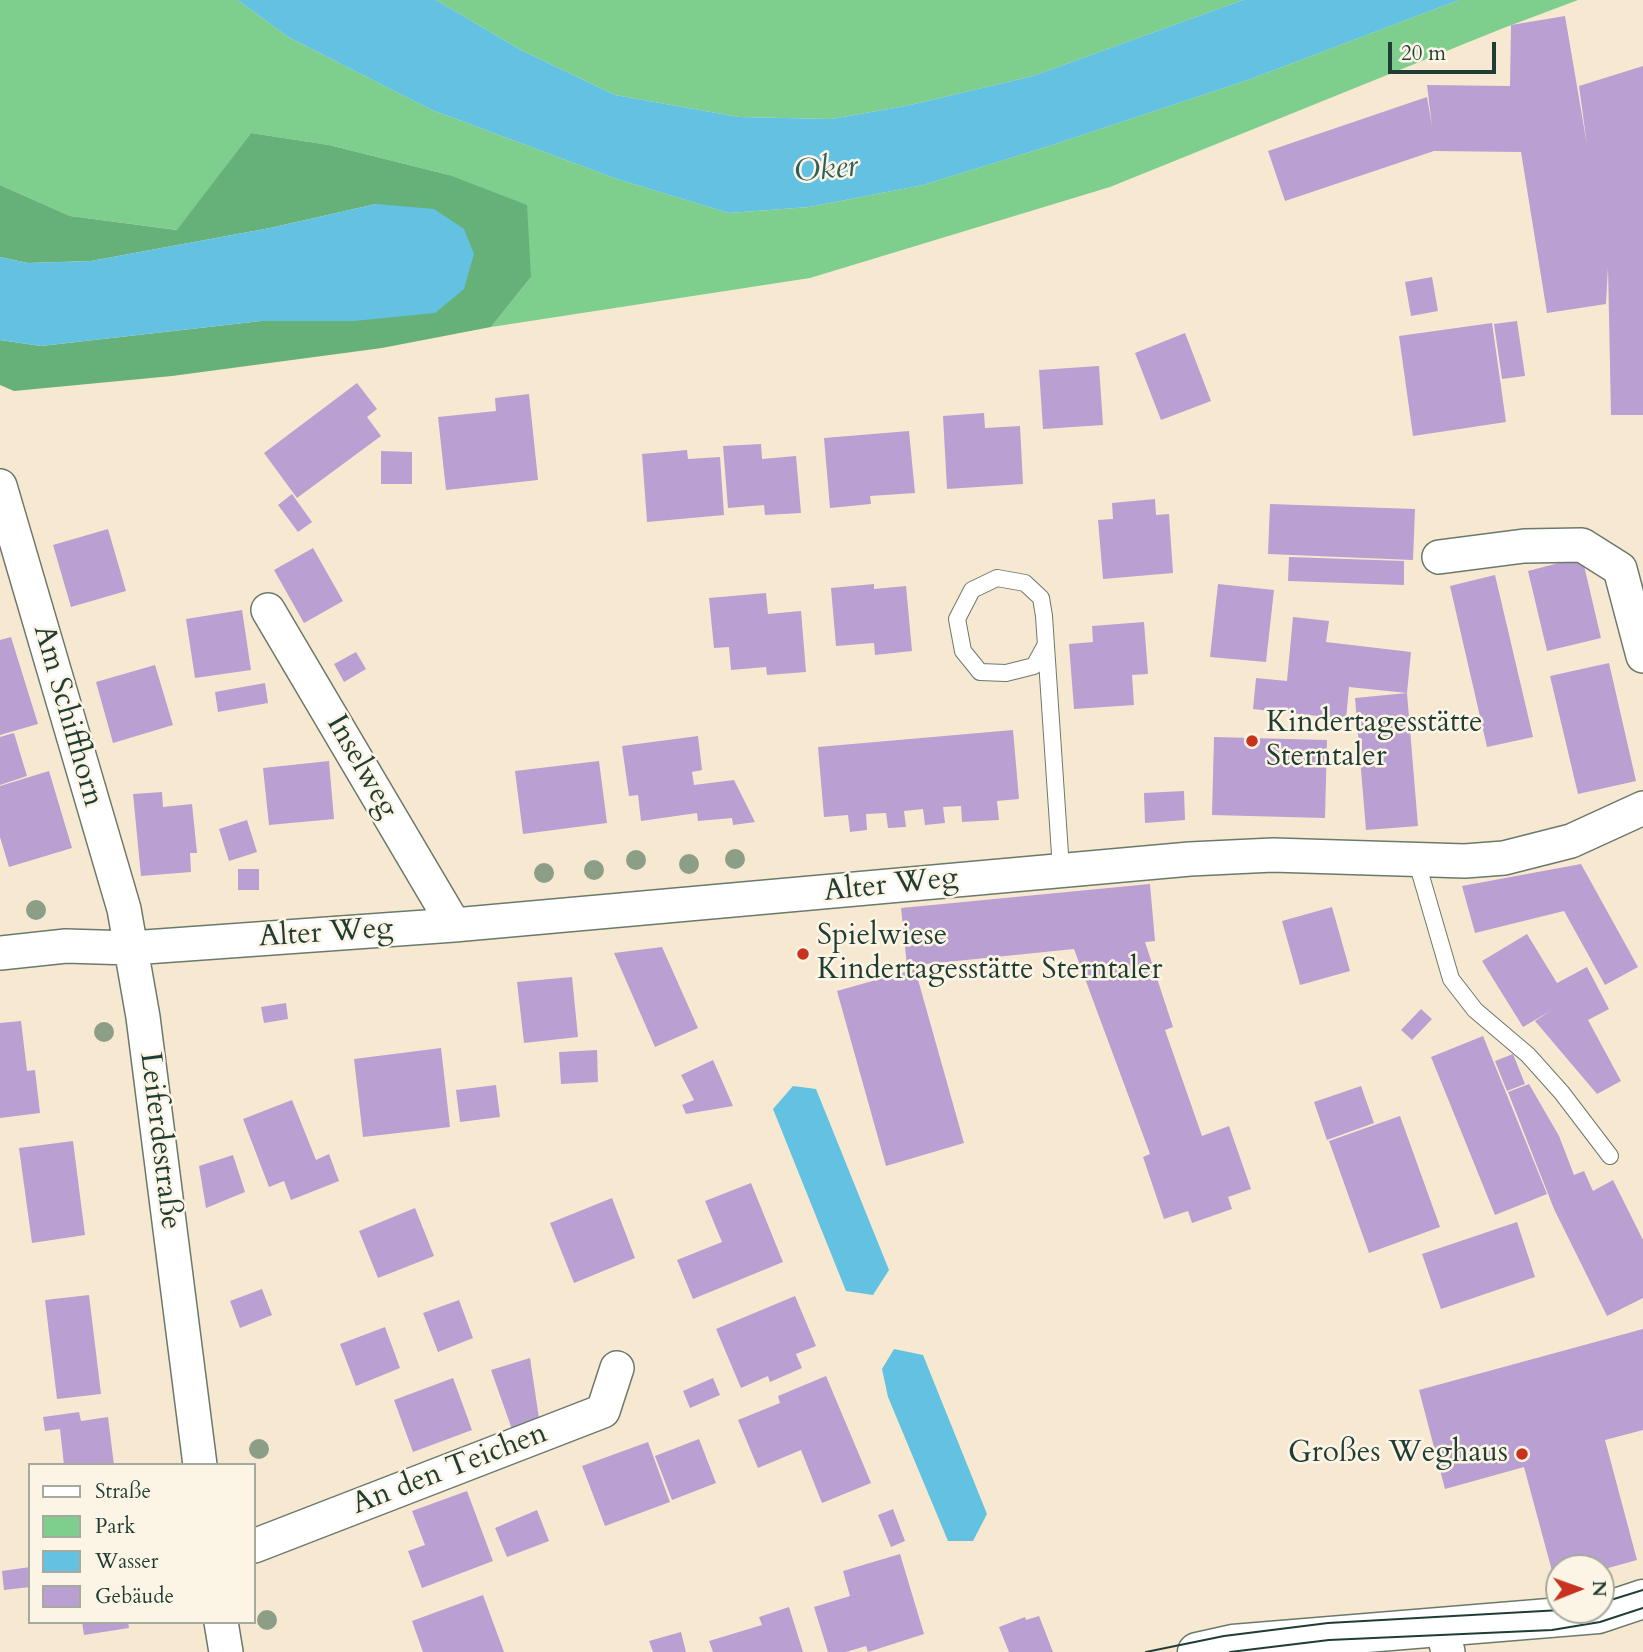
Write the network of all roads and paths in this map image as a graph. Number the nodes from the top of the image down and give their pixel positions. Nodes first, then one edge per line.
1 (0, 486) edge
2 (1439, 557) dead end
3 (268, 610) dead end
4 (1045, 646) junction
5 (1643, 656) edge
6 (1643, 808) edge
7 (1416, 859) junction
8 (1061, 869) junction
9 (454, 925) junction
10 (131, 947) junction
11 (0, 953) edge
12 (1610, 1156) dead end
13 (617, 1368) dead end
14 (200, 1463) edge
15 (256, 1545) edge
16 (1643, 1599) edge
17 (221, 1624) edge
18 (1445, 1639) edge
19 (226, 1652) edge
20 (1197, 1652) edge

1 - 10 street, Am Schiffhorn
2 - 5 street
3 - 9 street, Inselweg
4 - 4 lane
4 - 8 lane
6 - 7 street, Alter Weg
7 - 8 street, Alter Weg
7 - 12 lane
8 - 9 street, Alter Weg
9 - 10 street, Alter Weg
10 - 11 street
10 - 14 street, Leiferdestraße
13 - 15 street, An den Teichen
16 - 18 street
17 - 19 street
18 - 20 street

